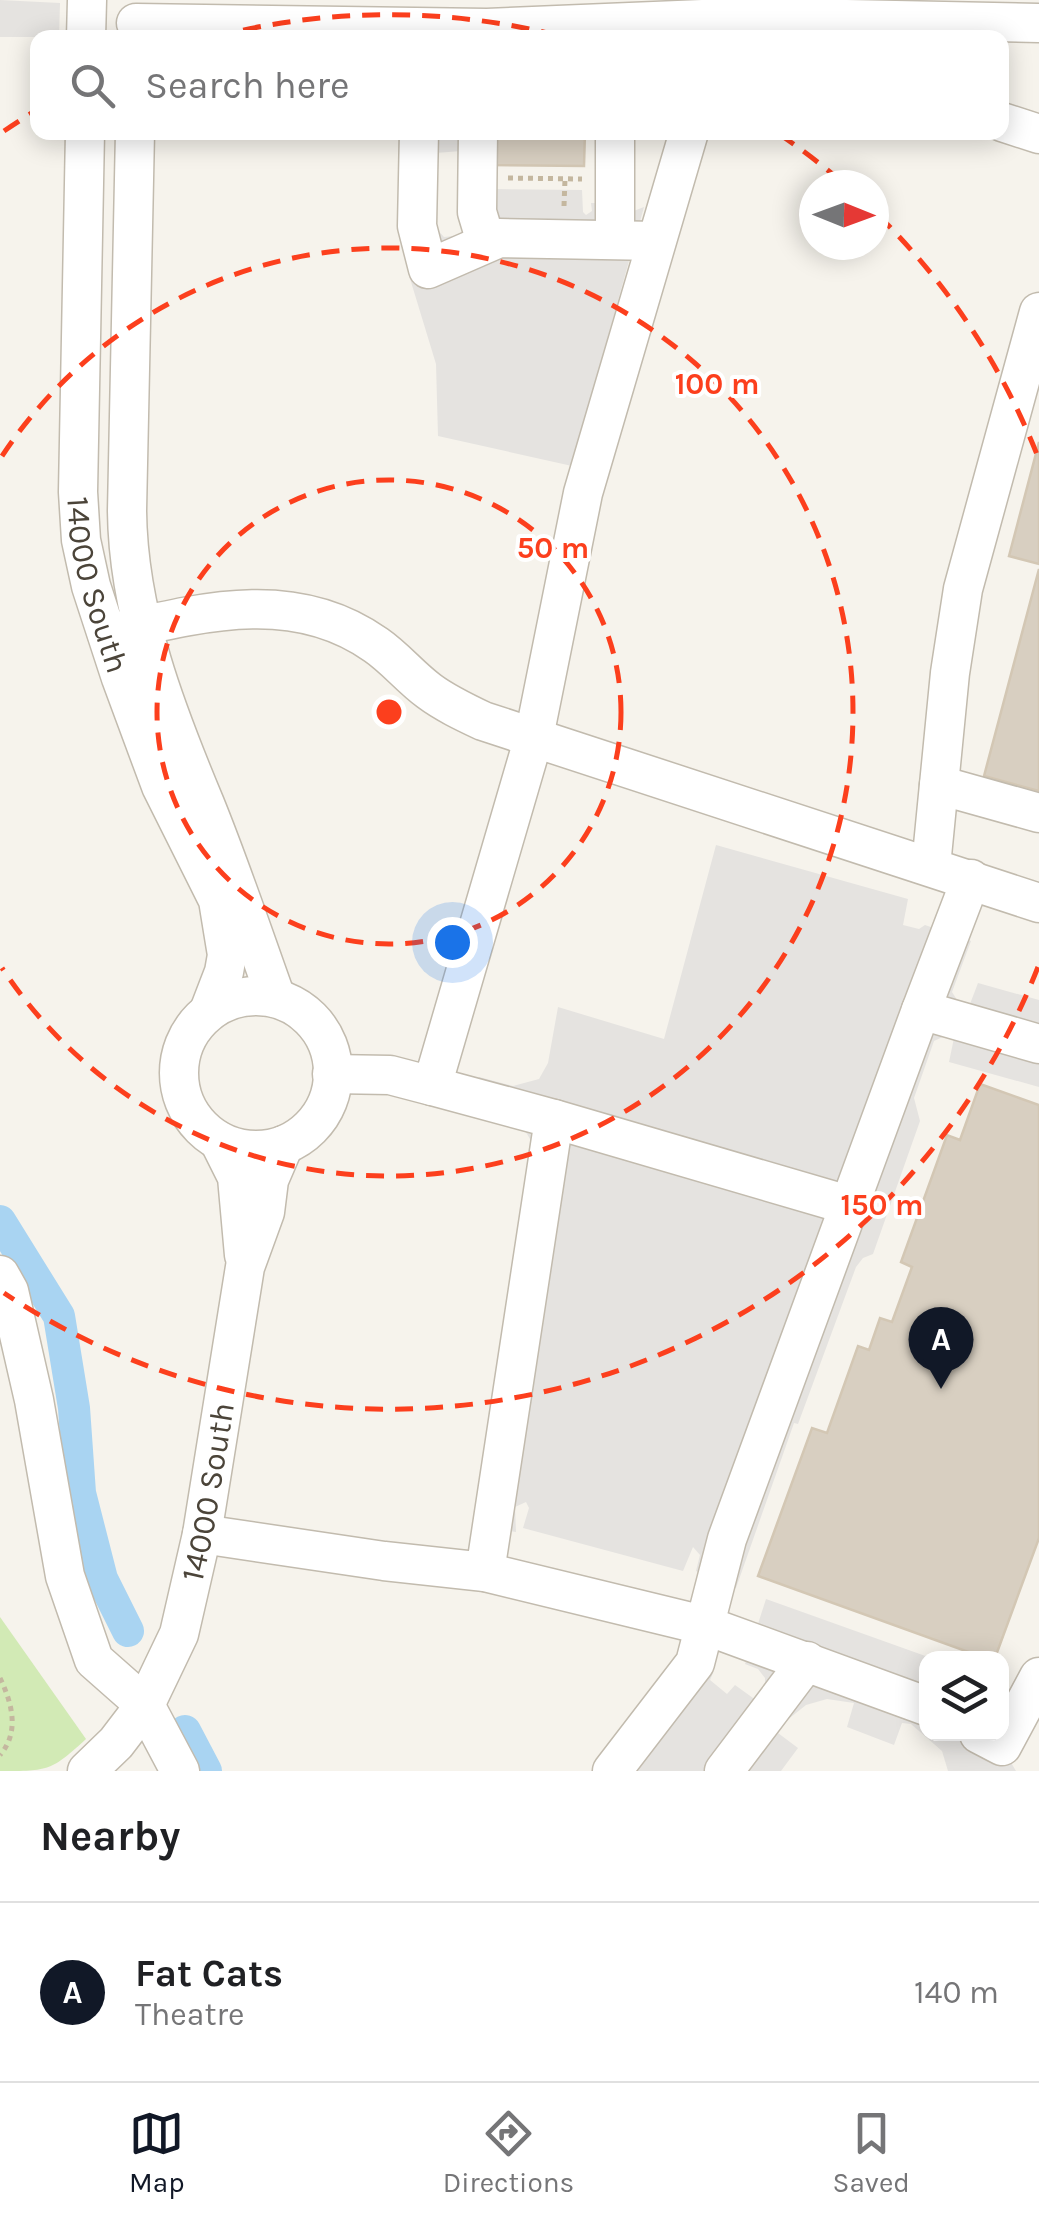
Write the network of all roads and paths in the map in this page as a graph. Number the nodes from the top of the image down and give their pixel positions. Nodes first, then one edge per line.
1 (87, 0) edge
2 (901, 10) edge
3 (235, 12) edge
4 (688, 19) edge
5 (136, 20) edge
6 (426, 21) edge
7 (1039, 23) edge
8 (839, 29) edge
9 (86, 30) edge
10 (1009, 124) edge
11 (1039, 134) edge
12 (85, 140) edge
13 (134, 140) edge
14 (419, 140) edge
15 (478, 140) edge
16 (602, 140) edge
17 (614, 140) edge
18 (687, 140) edge
19 (492, 178) dead end
20 (564, 179) junction
21 (590, 179) dead end
22 (564, 188) dead end
23 (608, 238) junction
24 (656, 241) junction
25 (486, 242) junction
26 (1039, 312) edge
27 (125, 630) junction
28 (534, 738) junction
29 (939, 785) junction
30 (1039, 813) edge
31 (931, 866) junction
32 (970, 879) junction
33 (1039, 903) edge
34 (276, 998) junction
35 (921, 1010) junction
36 (209, 1011) junction
37 (1039, 1044) edge
38 (332, 1074) junction
39 (432, 1086) junction
40 (554, 1119) junction
41 (219, 1141) junction
42 (284, 1144) junction
43 (848, 1205) junction
44 (245, 1268) junction
45 (0, 1276) edge
46 (202, 1534) junction
47 (485, 1572) junction
48 (707, 1626) junction
49 (807, 1661) junction
50 (1039, 1677) edge
51 (0, 1678) edge
52 (919, 1703) edge
53 (145, 1705) junction
54 (989, 1750) edge
55 (0, 1756) edge
56 (87, 1771) edge
57 (180, 1771) edge
58 (612, 1771) edge
59 (724, 1771) edge

1 - 9 street
2 - 7 street
2 - 8 street
3 - 5 street
3 - 6 street
4 - 6 street
4 - 8 street
10 - 11 street
12 - 27 street, 14000 South
13 - 27 street, 14000 South
14 - 25 street
15 - 25 street
16 - 23 street
17 - 23 street
18 - 24 street
19 - 20 path
20 - 21 path
20 - 22 path
23 - 24 street
23 - 25 street
24 - 28 street
26 - 29 street
27 - 28 street
27 - 34 street, 14000 South
27 - 36 street, 14000 South
28 - 31 street
28 - 39 street
29 - 30 street
29 - 31 street
31 - 32 street
32 - 33 street
32 - 35 street
34 - 36 street
34 - 38 street
35 - 37 street
35 - 43 street
36 - 41 street
38 - 39 street
38 - 42 street
39 - 40 street
40 - 43 street
40 - 47 street
41 - 42 street
41 - 44 street, 14000 South
42 - 44 street, 14000 South
43 - 48 street
44 - 46 street, 14000 South
45 - 53 street
46 - 47 street
46 - 53 street, 14000 South
47 - 48 street
48 - 49 street
48 - 58 street
49 - 52 street
49 - 59 street
50 - 54 street
51 - 55 path
53 - 56 street, 14000 South
53 - 57 street

